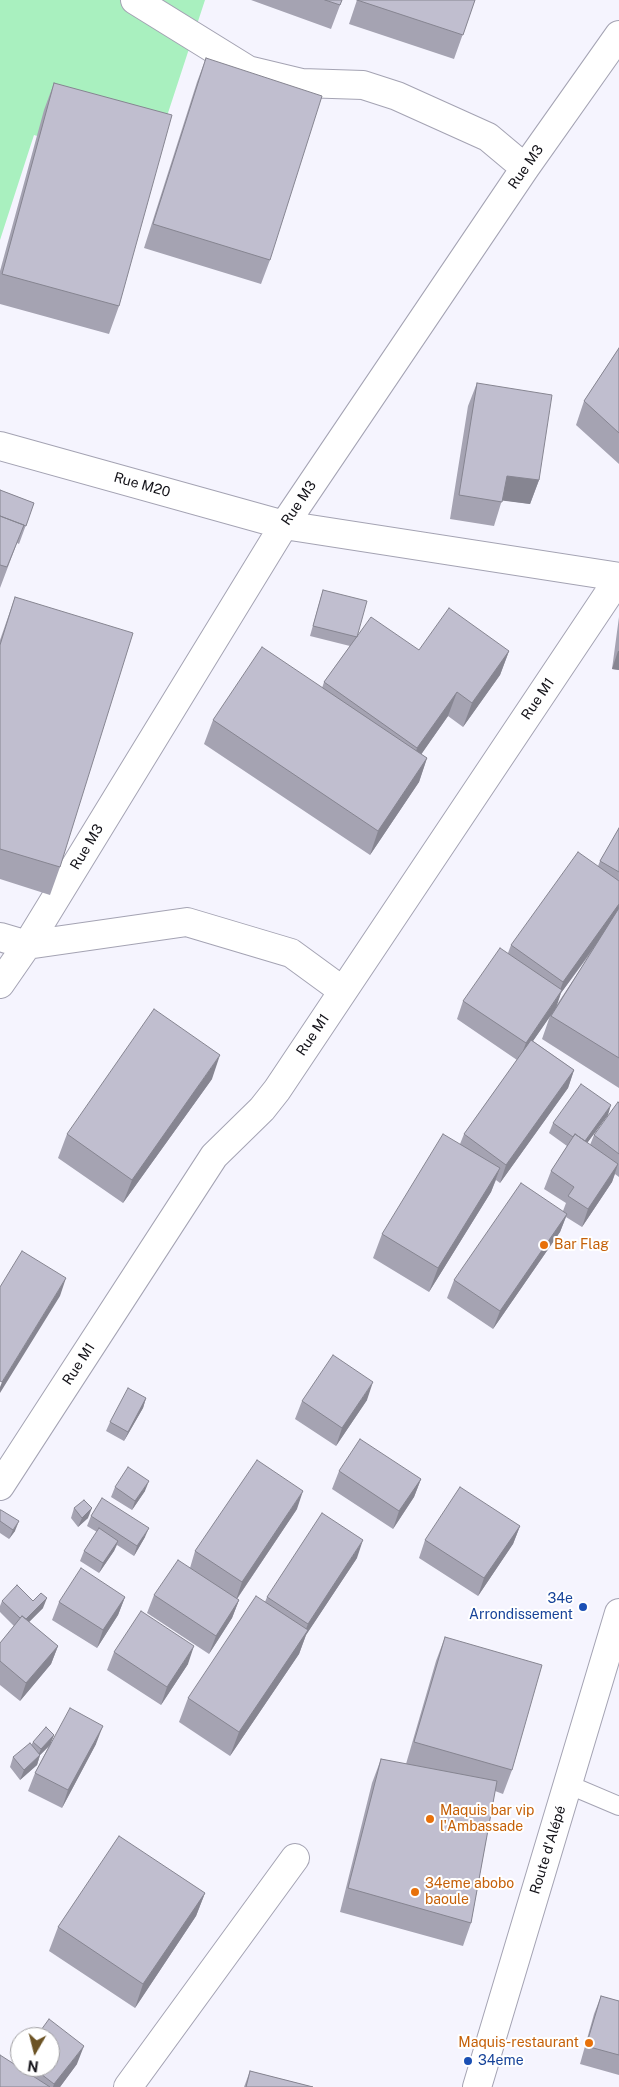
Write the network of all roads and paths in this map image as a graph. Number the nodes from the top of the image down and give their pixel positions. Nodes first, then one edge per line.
1 (135, 0) edge
2 (619, 35) edge
3 (525, 168) junction
4 (0, 446) edge
5 (284, 525) junction
6 (619, 577) edge
7 (0, 937) edge
8 (27, 945) junction
9 (0, 984) edge
10 (343, 991) junction
11 (0, 1486) edge
12 (619, 1613) edge
13 (567, 1784) junction
14 (619, 1806) edge
15 (295, 1858) dead end
16 (128, 2087) edge
17 (477, 2087) edge

1 - 3 street
2 - 3 street, Rue M3
3 - 5 street, Rue M3
4 - 5 street, Rue M20
5 - 6 street, Rue M20
5 - 8 street, Rue M3
6 - 10 street, Rue M1
7 - 8 street
8 - 9 street, Rue M3
8 - 10 street
10 - 11 street, Rue M1
12 - 13 street, Route d'Alépé
13 - 14 lane
13 - 17 street, Route d'Alépé
15 - 16 street

